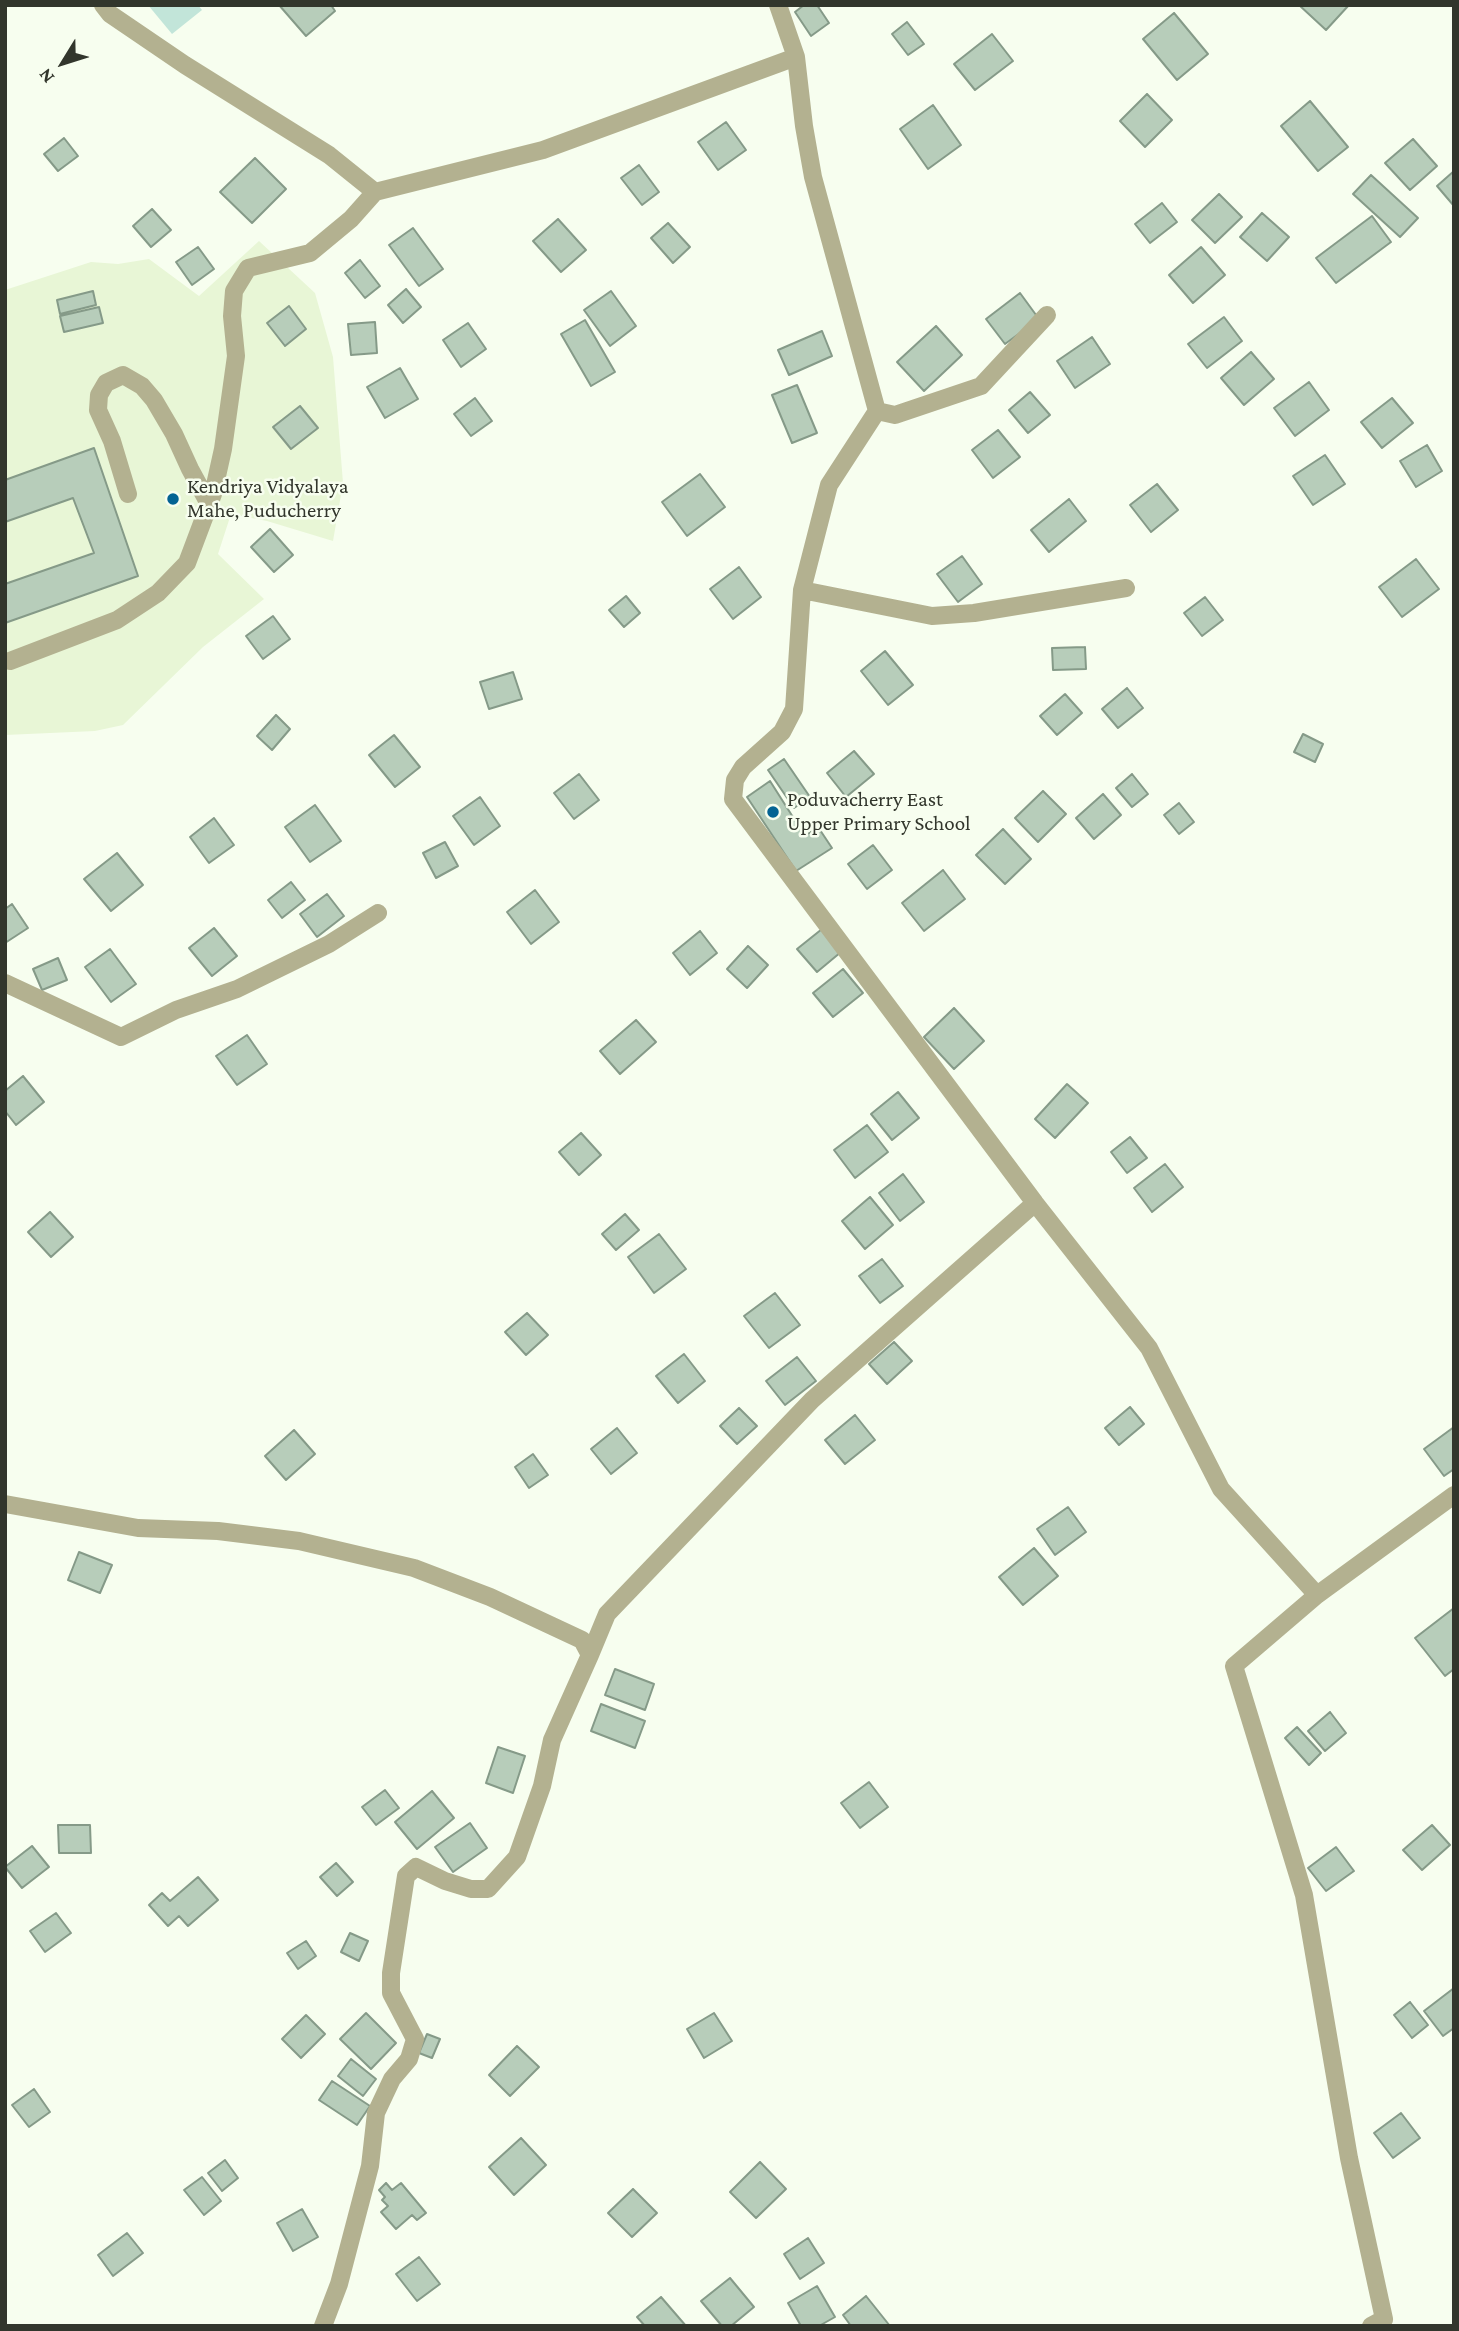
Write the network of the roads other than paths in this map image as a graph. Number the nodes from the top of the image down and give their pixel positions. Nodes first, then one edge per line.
1 (103, 5) edge
2 (778, 5) edge
3 (796, 57) junction
4 (375, 192) junction
5 (1047, 315) dead end
6 (877, 411) junction
7 (128, 494) dead end
8 (209, 504) junction
9 (1126, 588) dead end
10 (802, 590) junction
11 (9, 661) dead end
12 (378, 914) dead end
13 (5, 983) edge
14 (1035, 1203) junction
15 (1454, 1495) edge
16 (5, 1504) edge
17 (1317, 1595) junction
18 (590, 1655) junction
19 (323, 2326) edge
20 (1371, 2326) edge

1 - 4 street
2 - 3 street
3 - 4 street
3 - 6 street
4 - 8 street
5 - 6 street
6 - 10 street
7 - 8 street
8 - 11 street
9 - 10 street
10 - 14 street
12 - 13 street
14 - 17 street
14 - 18 street
15 - 17 street
16 - 18 street
17 - 20 street
18 - 19 street

